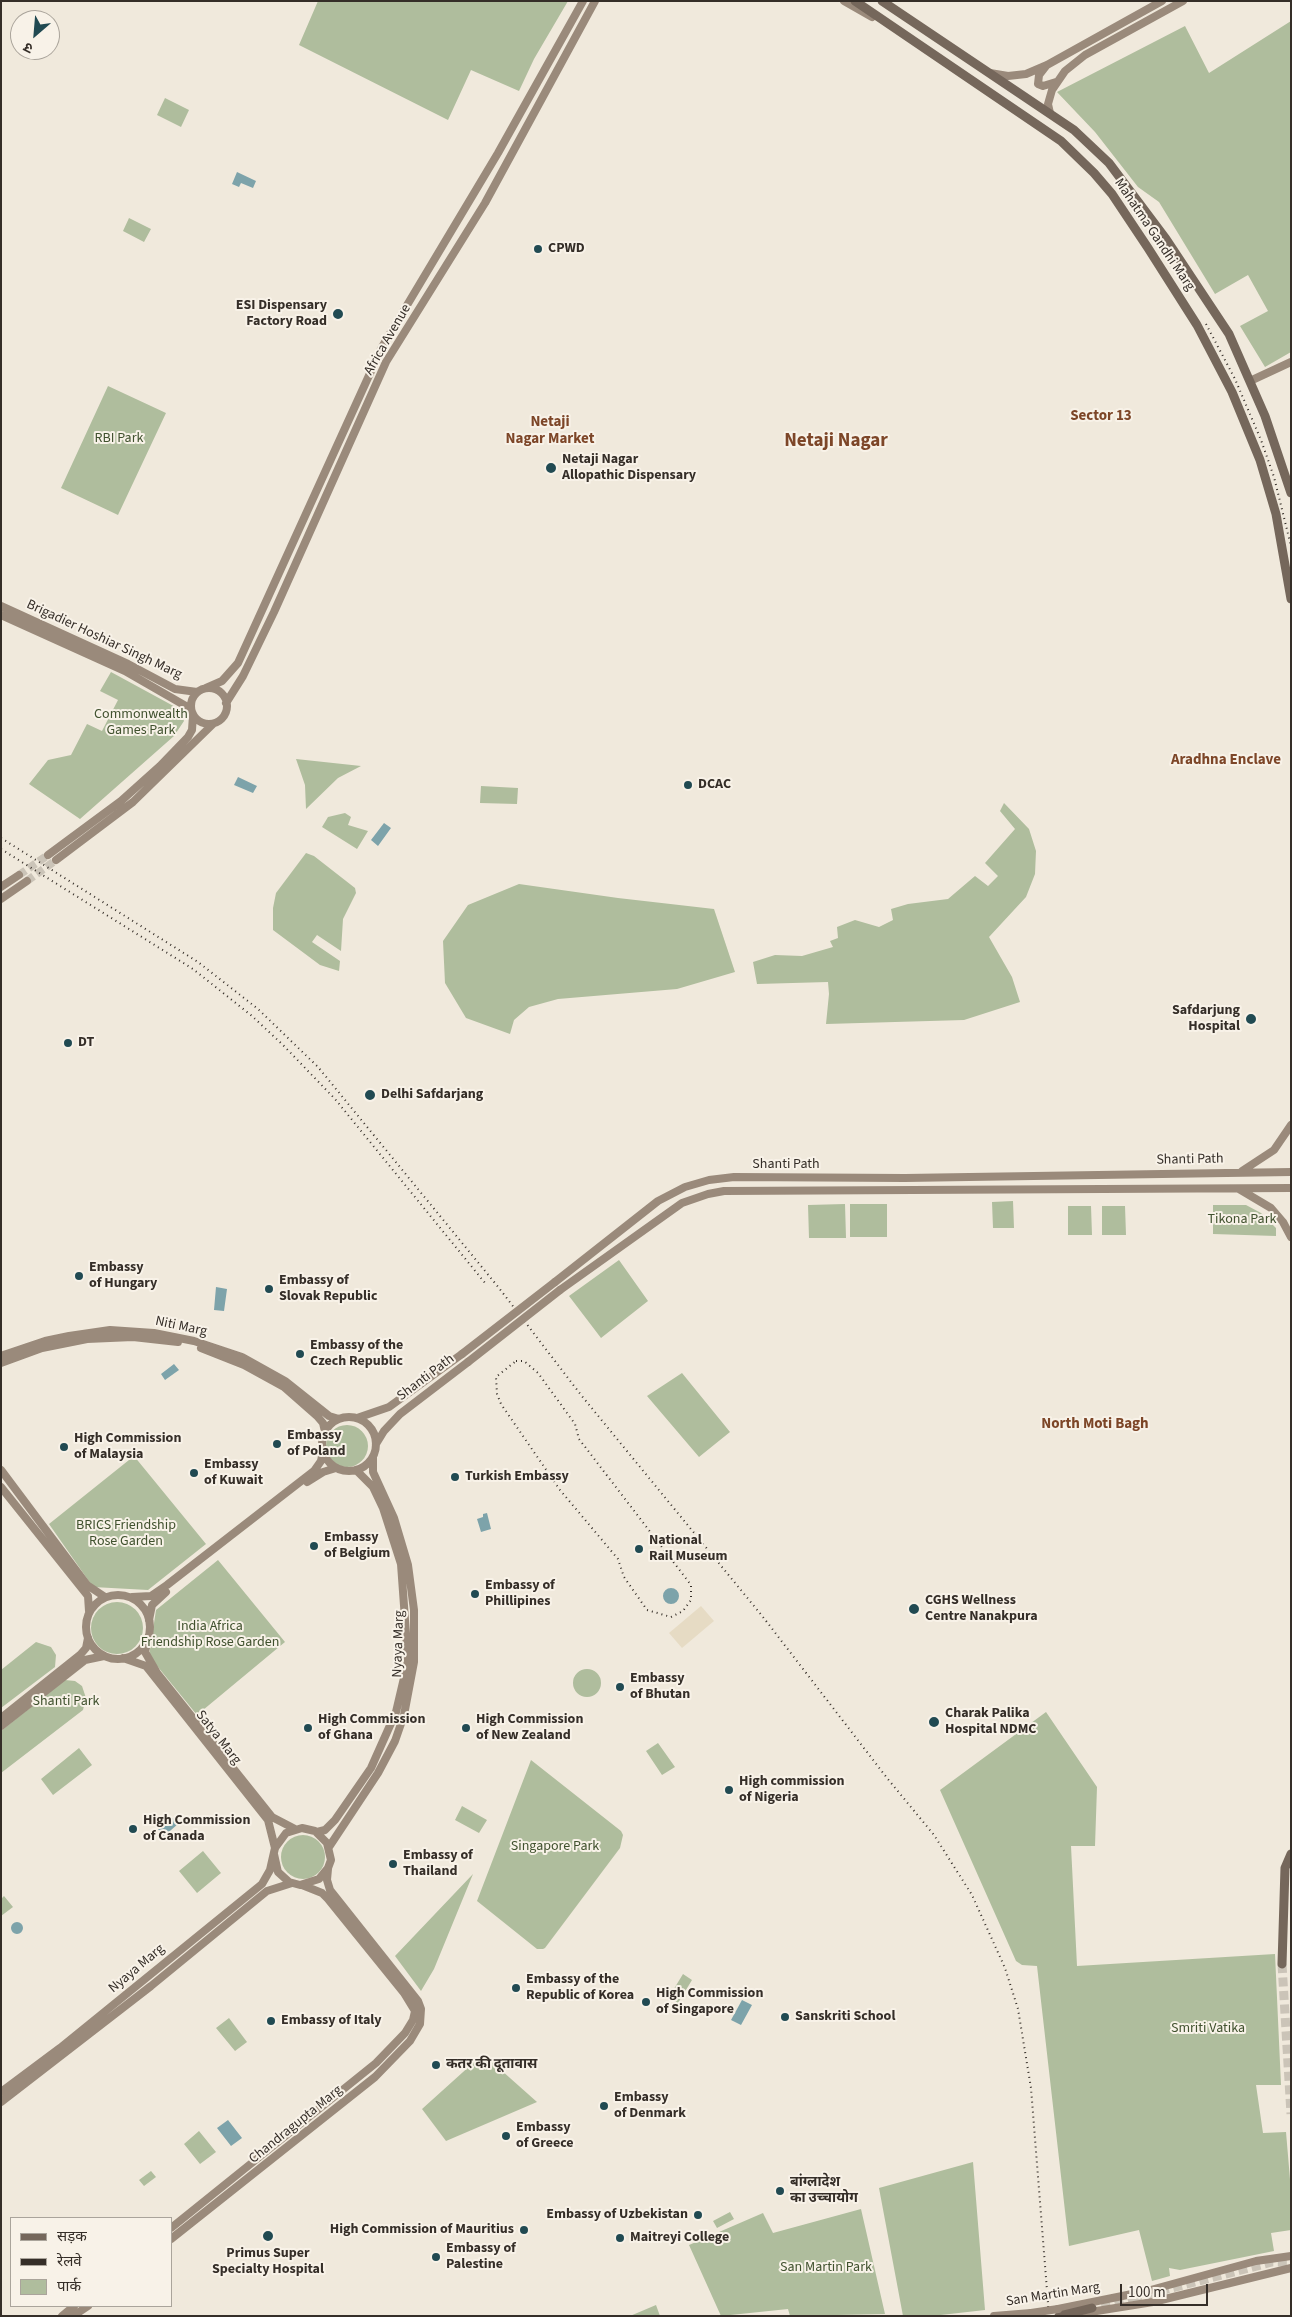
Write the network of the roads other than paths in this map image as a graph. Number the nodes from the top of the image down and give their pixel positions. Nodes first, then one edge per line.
1 (583, 1) edge
2 (595, 1) edge
3 (844, 1) edge
4 (854, 1) edge
5 (882, 1) edge
6 (889, 1) edge
7 (1162, 1) edge
8 (1183, 1) edge
9 (911, 20) junction
10 (902, 34) junction
11 (1047, 65) junction
12 (990, 72) junction
13 (1056, 82) junction
14 (1050, 113) junction
15 (1291, 362) edge
16 (1250, 381) junction
17 (1291, 494) edge
18 (1291, 599) edge
19 (1, 606) edge
20 (1, 615) edge
21 (206, 688) junction
22 (197, 692) junction
23 (226, 703) junction
24 (192, 712) junction
25 (213, 724) junction
26 (48, 855) tunnel mouth
27 (56, 860) tunnel mouth
28 (19, 874) tunnel mouth
29 (28, 881) tunnel mouth
30 (1, 887) edge
31 (1, 899) edge
32 (1291, 1124) edge
33 (1240, 1172) junction
34 (1291, 1172) edge
35 (1236, 1188) junction
36 (1291, 1188) edge
37 (1291, 1237) edge
38 (1, 1356) edge
39 (1, 1364) edge
40 (357, 1418) junction
41 (339, 1419) junction
42 (325, 1432) junction
43 (376, 1444) junction
44 (323, 1451) junction
45 (372, 1458) junction
46 (336, 1468) junction
47 (1, 1470) edge
48 (356, 1470) junction
49 (1, 1487) edge
50 (105, 1597) junction
51 (132, 1598) junction
52 (88, 1613) junction
53 (150, 1620) junction
54 (88, 1638) junction
55 (148, 1639) junction
56 (106, 1656) junction
57 (123, 1658) junction
58 (1, 1718) edge
59 (1, 1726) edge
60 (295, 1829) junction
61 (317, 1832) junction
62 (329, 1846) junction
63 (274, 1851) junction
64 (1291, 1854) edge
65 (328, 1868) junction
66 (296, 1884) junction
67 (1282, 1964) tunnel mouth
68 (1, 2092) edge
69 (1, 2102) edge
70 (172, 2227) edge
71 (172, 2238) edge
72 (1291, 2256) edge
73 (1244, 2264) junction
74 (1291, 2268) edge
75 (1247, 2278) junction
76 (73, 2307) edge
77 (86, 2307) edge
78 (1091, 2307) tunnel mouth
79 (1059, 2314) edge
80 (62, 2316) edge
81 (73, 2316) edge
82 (994, 2316) edge

1 - 21 main road, Africa Avenue
2 - 23 main road, Africa Avenue
3 - 10 main road, Mahatma Gandhi Marg
4 - 10 main road
5 - 9 main road, Mahatma Gandhi Marg
6 - 9 main road
7 - 11 main road
8 - 13 main road
9 - 12 main road, Mahatma Gandhi Marg
10 - 18 main road, Mahatma Gandhi Marg
11 - 12 main road
11 - 13 main road
12 - 14 main road, Mahatma Gandhi Marg
13 - 14 main road
14 - 16 main road, Mahatma Gandhi Marg
15 - 16 main road
16 - 17 main road, Mahatma Gandhi Marg
19 - 22 main road, Brigadier Hoshiar Singh Marg
20 - 24 main road, Brigadier Hoshiar Singh Marg
21 - 22 main road
21 - 23 main road
22 - 24 main road
23 - 25 main road
24 - 25 main road
24 - 26 main road
25 - 27 main road
28 - 30 main road
29 - 31 main road
32 - 33 main road
33 - 34 main road, Shanti Path
33 - 40 main road, Shanti Path, bridge
35 - 36 main road, Shanti Path
35 - 37 main road
35 - 43 main road, Shanti Path, bridge
38 - 41 main road, Niti Marg
39 - 42 main road, Niti Marg
40 - 41 main road
40 - 43 main road
41 - 42 main road
42 - 44 main road
43 - 45 main road
44 - 46 main road
44 - 51 main road
45 - 48 main road
45 - 62 main road, Nyaya Marg
46 - 48 main road
46 - 53 main road
47 - 50 main road
48 - 61 main road, Nyaya Marg
49 - 52 main road
50 - 51 main road
50 - 52 main road
51 - 53 main road
52 - 54 main road
53 - 55 main road
54 - 56 main road
54 - 58 main road
55 - 57 main road
55 - 60 main road, Satya Marg
56 - 57 main road
56 - 59 main road
57 - 63 main road, Satya Marg
60 - 61 main road
60 - 63 main road
61 - 62 main road
62 - 65 main road
63 - 66 main road
63 - 68 main road, Nyaya Marg
64 - 67 main road
65 - 66 main road
65 - 71 main road, Chandragupta Marg
66 - 69 main road, Nyaya Marg
66 - 70 main road, Chandragupta Marg
72 - 73 main road, San Martin Marg
73 - 75 main road
73 - 79 main road, San Martin Marg
74 - 75 main road, San Martin Marg
75 - 79 main road, San Martin Marg
76 - 80 main road
77 - 81 main road
78 - 79 main road
79 - 82 main road, San Martin Marg, bridge

